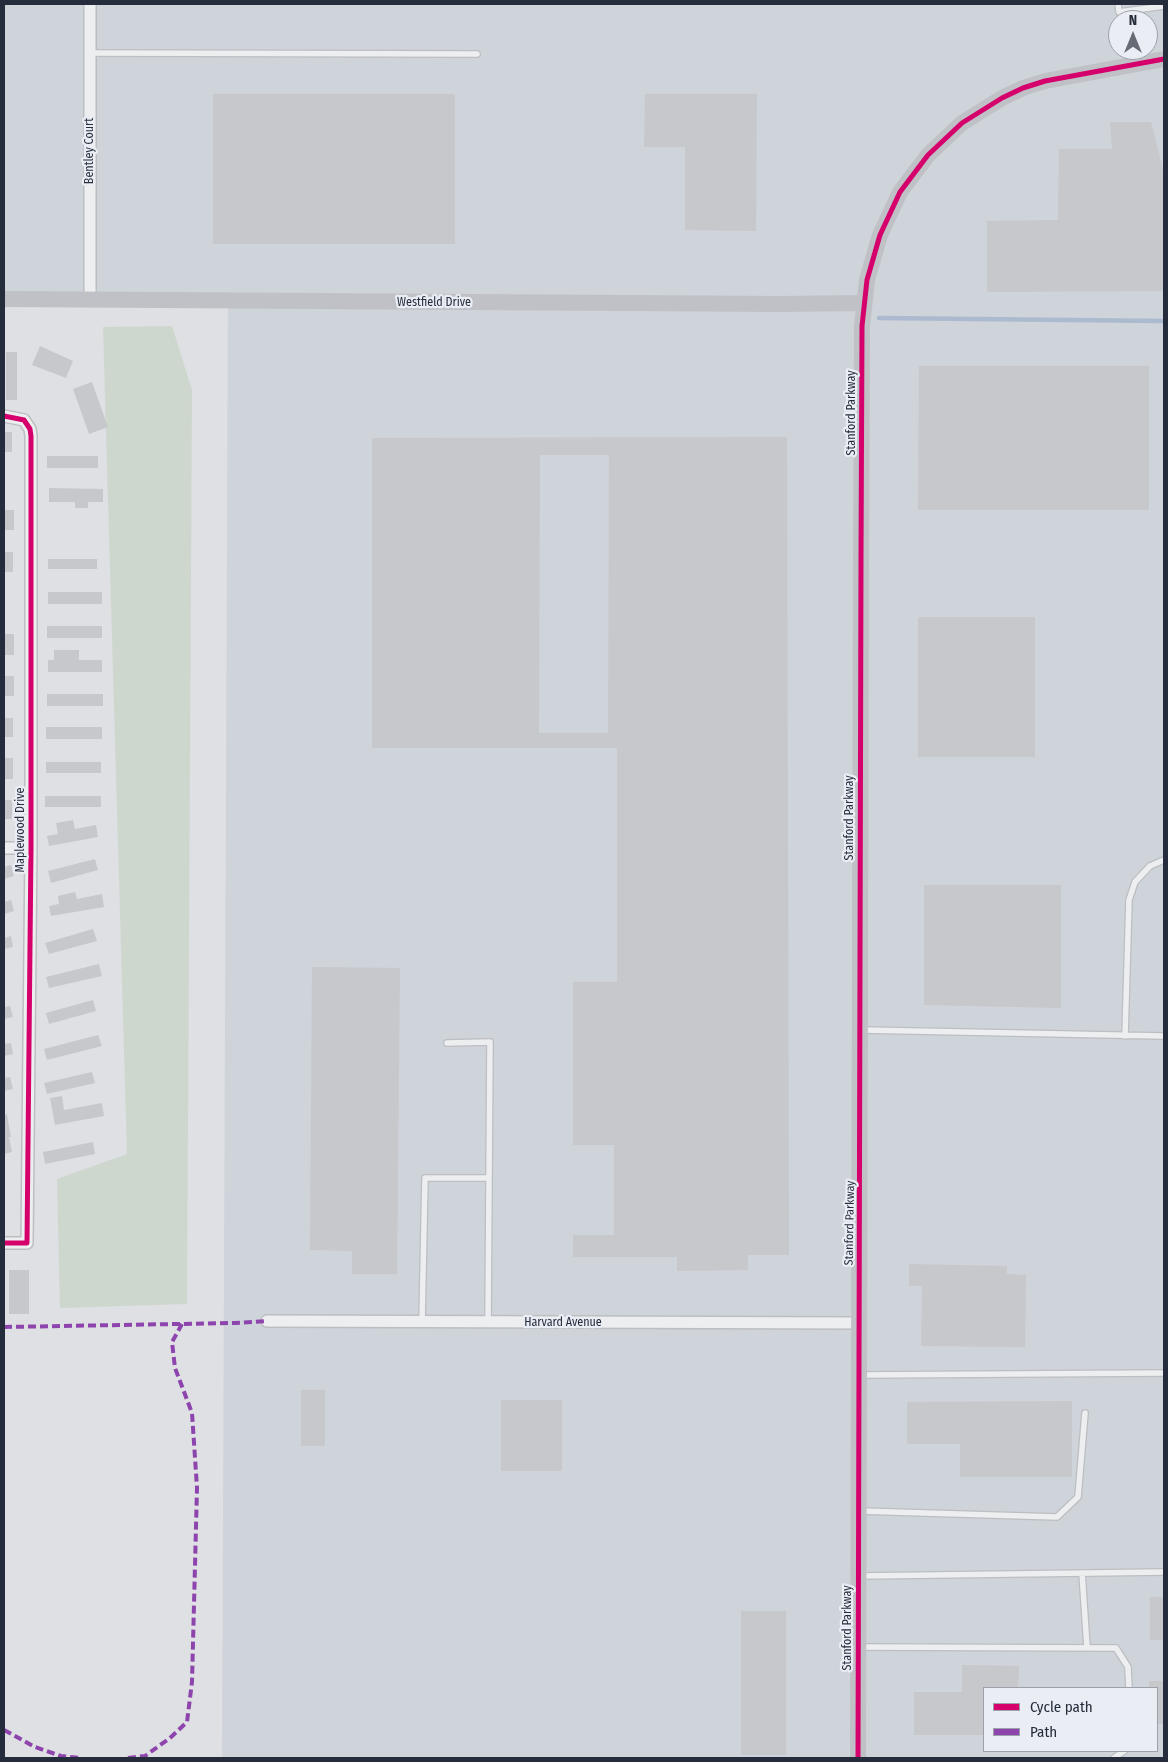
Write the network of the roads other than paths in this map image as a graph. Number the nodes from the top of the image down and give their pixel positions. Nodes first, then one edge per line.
1 (90, 4) edge
2 (1164, 6) edge
3 (1140, 10) edge
4 (90, 53) junction
5 (477, 54) dead end
6 (1128, 60) edge
7 (4, 299) edge
8 (90, 299) junction
9 (863, 303) junction
10 (4, 416) edge
11 (4, 848) edge
12 (31, 848) junction
13 (1164, 860) edge
14 (860, 1030) junction
15 (1125, 1036) junction
16 (1164, 1036) edge
17 (447, 1043) dead end
18 (489, 1178) junction
19 (4, 1243) edge
20 (268, 1321) dead end
21 (422, 1321) junction
22 (488, 1323) junction
23 (859, 1323) junction
24 (1164, 1373) edge
25 (858, 1375) junction
26 (1085, 1413) dead end
27 (858, 1511) junction
28 (1164, 1572) edge
29 (1082, 1573) junction
30 (858, 1576) junction
31 (1087, 1646) junction
32 (858, 1647) junction
33 (1129, 1687) edge
34 (858, 1758) edge

1 - 4 street, Bentley Court
2 - 3 lane
4 - 5 lane
4 - 8 street, Bentley Court
6 - 9 street, Stanford Parkway
7 - 8 street, Westfield Drive
8 - 9 street, Westfield Drive
9 - 14 street, Stanford Parkway
10 - 12 street, Maplewood Drive
11 - 12 street
12 - 19 street, Maplewood Drive
13 - 15 lane
14 - 15 lane
14 - 23 street, Stanford Parkway
15 - 16 lane
17 - 18 lane
18 - 21 lane
18 - 22 lane
20 - 21 street, Harvard Avenue
21 - 22 street, Harvard Avenue
22 - 23 street, Harvard Avenue
23 - 25 street, Stanford Parkway
24 - 25 lane
25 - 27 street, Stanford Parkway
26 - 27 lane
27 - 30 street, Stanford Parkway
28 - 29 lane
29 - 30 lane
29 - 31 lane
30 - 32 street, Stanford Parkway
31 - 32 lane
31 - 33 lane
32 - 34 street, Stanford Parkway

